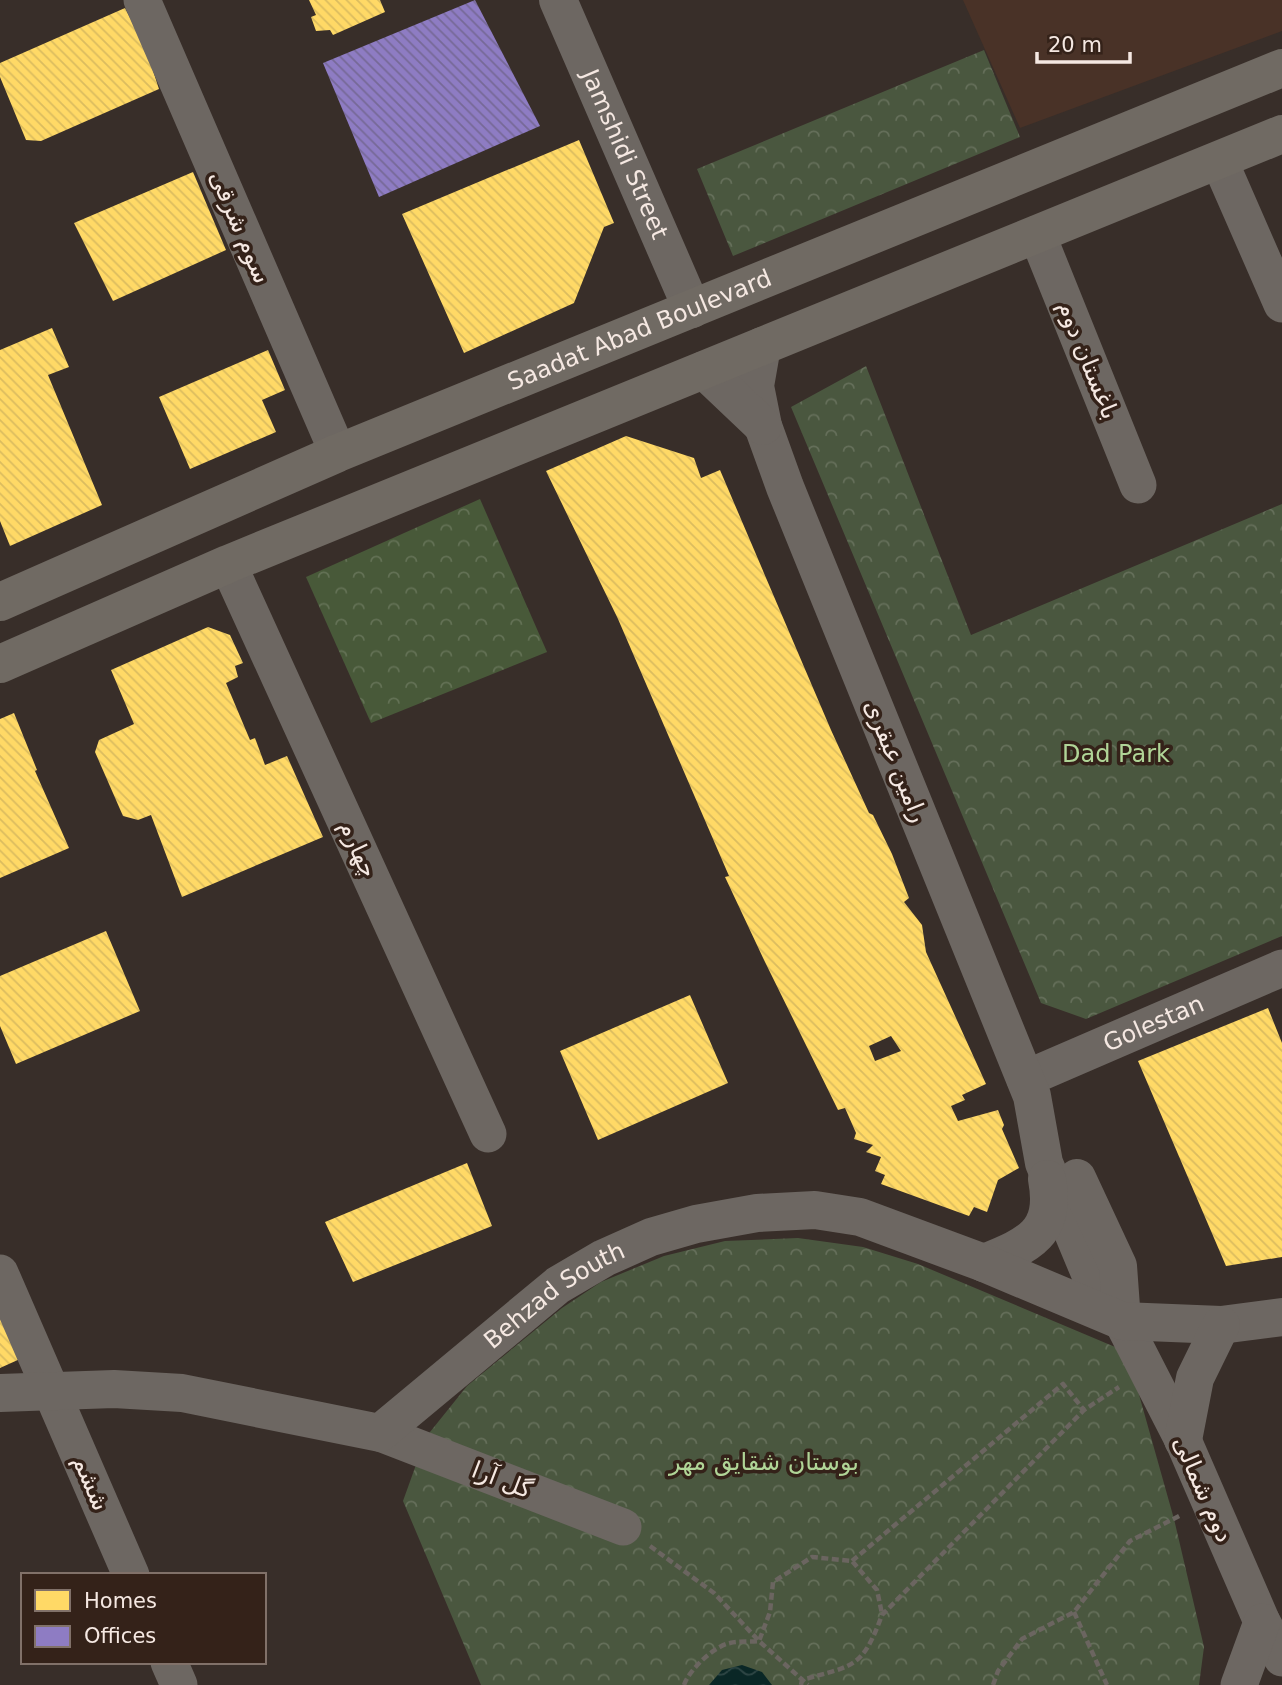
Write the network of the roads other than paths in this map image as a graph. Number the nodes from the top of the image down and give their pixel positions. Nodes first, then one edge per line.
1 (142, 0) edge
2 (558, 0) edge
3 (1282, 68) edge
4 (1282, 134) edge
5 (1219, 160) junction
6 (1037, 234) junction
7 (1282, 304) edge
8 (692, 309) junction
9 (762, 346) junction
10 (704, 370) junction
11 (763, 426) junction
12 (338, 453) junction
13 (1139, 485) dead end
14 (228, 565) junction
15 (0, 602) edge
16 (0, 664) edge
17 (1282, 968) edge
18 (1029, 1087) junction
19 (488, 1134) dead end
20 (1044, 1163) junction
21 (984, 1263) junction
22 (0, 1273) edge
23 (1282, 1291) edge
24 (1282, 1317) edge
25 (1122, 1321) junction
26 (1221, 1325) junction
27 (52, 1390) junction
28 (0, 1393) edge
29 (380, 1433) junction
30 (1183, 1440) junction
31 (623, 1527) road end
32 (130, 1573) edge
33 (1262, 1622) junction
34 (1282, 1658) edge
35 (170, 1664) edge
36 (179, 1685) edge
37 (1239, 1685) edge

1 - 12 street, سوم شرقی
2 - 8 street, Jamshidi Street
3 - 8 main road, Saadat Abad Boulevard
4 - 5 main road
5 - 6 main road
5 - 7 street
6 - 9 main road
6 - 13 street, باغستان دوم
8 - 12 main road, Saadat Abad Boulevard
9 - 10 main road
9 - 11 street, رامین عبقری
10 - 11 street, رامین عبقری
10 - 14 main road
11 - 18 street, رامین عبقری
12 - 15 main road, Saadat Abad Boulevard
14 - 16 main road
14 - 19 street, چهارم
17 - 18 street, Golestan
18 - 20 street, رامین عبقری
18 - 25 street, رامین عبقری
20 - 21 street
20 - 25 street, رامین عبقری
21 - 25 street, Behzad South
21 - 29 street, Behzad South
22 - 27 street, ششم
23 - 25 street
24 - 26 street
25 - 26 street
25 - 30 street, دوم شمالی
26 - 30 street
27 - 28 street
27 - 29 street
27 - 32 street, ششم
29 - 31 street, گل آرا
30 - 33 street, دوم شمالی
33 - 34 street, دوم شمالی
33 - 37 street
35 - 36 street

